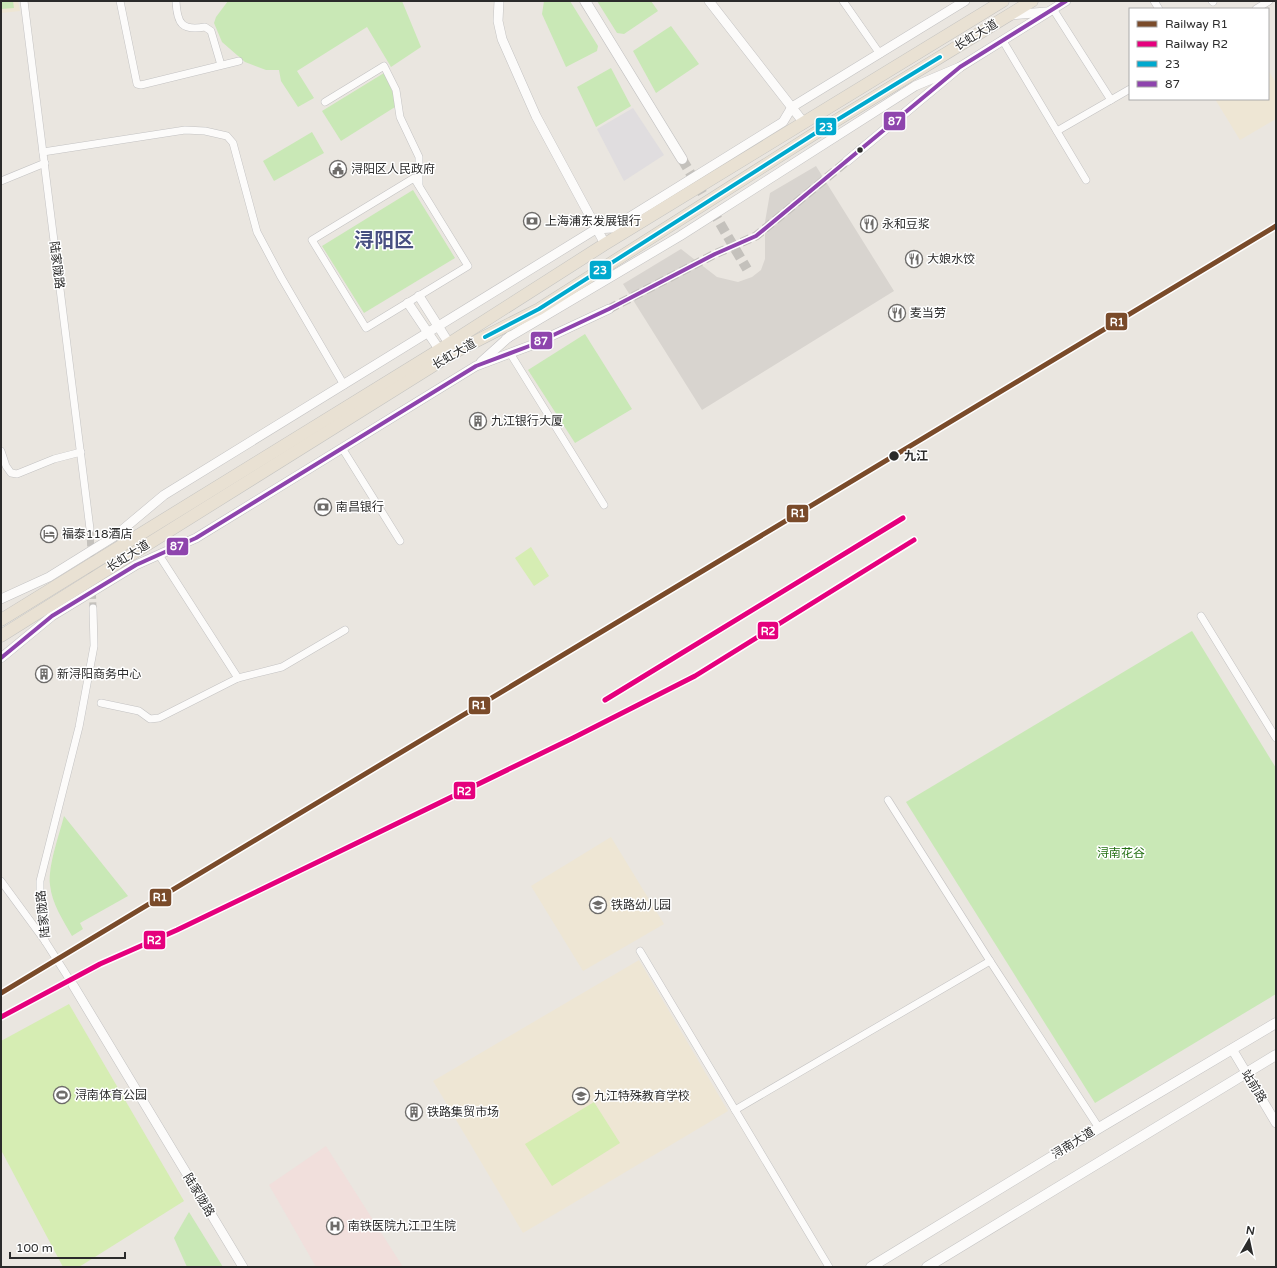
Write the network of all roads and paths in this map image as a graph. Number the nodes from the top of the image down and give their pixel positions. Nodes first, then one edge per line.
1 (24, 1) edge
2 (120, 1) edge
3 (176, 1) edge
4 (498, 1) edge
5 (585, 1) edge
6 (709, 1) edge
7 (843, 1) edge
8 (965, 1) edge
9 (1003, 1) edge
10 (1032, 1) edge
11 (1066, 1) edge
12 (1270, 1) edge
13 (1258, 8) edge
14 (1050, 11) junction
15 (1010, 15) junction
16 (1003, 40) junction
17 (880, 54) junction
18 (239, 61) dead end
19 (221, 65) junction
20 (960, 67) junction
21 (1129, 90) edge
22 (1111, 100) junction
23 (324, 102) dead end
24 (792, 107) junction
25 (804, 123) junction
26 (1057, 131) junction
27 (43, 152) junction
28 (682, 159) tunnel mouth
29 (847, 161) tunnel mouth
30 (45, 163) junction
31 (1086, 180) dead end
32 (1, 181) edge
33 (419, 186) junction
34 (596, 229) junction
35 (604, 244) junction
36 (419, 296) junction
37 (408, 303) junction
38 (539, 309) junction
39 (609, 309) tunnel mouth
40 (438, 326) junction
41 (428, 333) junction
42 (506, 339) junction
43 (447, 351) junction
44 (510, 353) junction
45 (476, 366) junction
46 (344, 385) junction
47 (342, 448) junction
48 (1, 451) edge
49 (80, 452) junction
50 (604, 505) dead end
51 (90, 529) tunnel mouth
52 (400, 540) dead end
53 (159, 555) junction
54 (1, 600) edge
55 (93, 608) tunnel mouth
56 (1201, 616) dead end
57 (1, 620) edge
58 (345, 630) dead end
59 (1, 636) edge
60 (1, 658) edge
61 (238, 678) junction
62 (101, 703) dead end
63 (1276, 738) edge
64 (888, 800) dead end
65 (1, 881) edge
66 (45, 941) junction
67 (640, 951) dead end
68 (990, 961) junction
69 (73, 985) joint
70 (1276, 1023) edge
71 (1232, 1049) junction
72 (1276, 1055) edge
73 (1246, 1073) junction
74 (735, 1110) junction
75 (1276, 1123) edge
76 (1099, 1128) junction
77 (243, 1267) edge
78 (829, 1267) edge
79 (871, 1267) edge
80 (927, 1267) edge

1 - 27 street, 陆家陇路
2 - 19 street
3 - 19 street
4 - 34 street
5 - 28 main road
6 - 24 street
7 - 17 street
8 - 17 street
9 - 25 highway, 长虹大道
10 - 15 highway, 长虹大道
11 - 14 street
12 - 13 street
14 - 15 street
14 - 16 street
14 - 22 street
15 - 38 highway, 长虹大道
16 - 20 street
16 - 26 street
17 - 24 street
18 - 19 street
20 - 29 street
20 - 42 street
21 - 22 street
22 - 26 street
23 - 33 street
24 - 25 street
24 - 34 street
25 - 35 highway, 长虹大道
26 - 31 street
27 - 30 street, 陆家陇路
27 - 46 street
30 - 32 street
30 - 49 street, 陆家陇路
33 - 36 street
33 - 37 street
34 - 35 street
34 - 40 street
35 - 43 highway, 长虹大道
36 - 37 street
36 - 40 street
37 - 41 street
38 - 42 street
38 - 43 highway, 长虹大道
39 - 44 street
40 - 41 street
40 - 43 street
41 - 43 street
41 - 46 street
42 - 45 street
43 - 57 highway, 长虹大道
43 - 59 highway, 长虹大道
44 - 45 street
44 - 50 street
45 - 47 street
46 - 54 street
47 - 52 street
47 - 53 street
48 - 49 street
49 - 51 street, 陆家陇路
53 - 60 street
53 - 61 street
55 - 66 street, 陆家陇路
56 - 63 street
58 - 61 street
61 - 62 street
64 - 68 street
65 - 66 street
66 - 69 street, 陆家陇路
67 - 74 street
68 - 74 street
68 - 76 street
69 - 77 street, 陆家陇路
70 - 71 main road, 浔南大道
71 - 73 street, 站前路
71 - 76 main road, 浔南大道
72 - 73 main road
73 - 75 street, 站前路
73 - 80 main road
74 - 78 street
76 - 79 main road, 浔南大道

